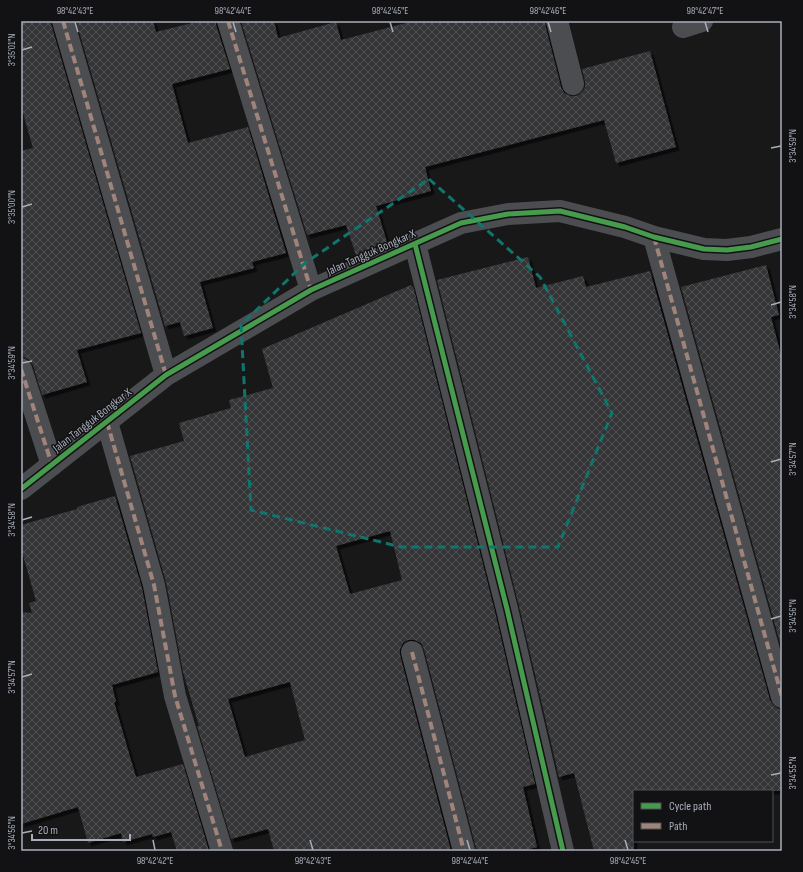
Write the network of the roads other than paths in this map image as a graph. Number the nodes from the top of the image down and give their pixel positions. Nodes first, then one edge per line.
1 (63, 21) edge
2 (228, 21) edge
3 (557, 21) edge
4 (573, 84) dead end
5 (654, 237) junction
6 (782, 239) edge
7 (415, 244) junction
8 (311, 290) junction
9 (21, 369) edge
10 (166, 375) junction
11 (106, 422) junction
12 (52, 465) junction
13 (21, 489) edge
14 (412, 652) dead end
15 (782, 697) edge
16 (222, 851) edge
17 (464, 851) edge
18 (563, 851) edge

1 - 10 street
2 - 8 street
3 - 4 street
5 - 6 street, Jalan Tangguk Bongkar X
5 - 7 street, Jalan Tangguk Bongkar X
5 - 15 street
7 - 8 street, Jalan Tangguk Bongkar X
7 - 18 street
8 - 10 street, Jalan Tangguk Bongkar X
9 - 12 street
10 - 11 street, Jalan Tangguk Bongkar X
11 - 12 street, Jalan Tangguk Bongkar X
11 - 16 street
12 - 13 street, Jalan Tangguk Bongkar X
14 - 17 street

